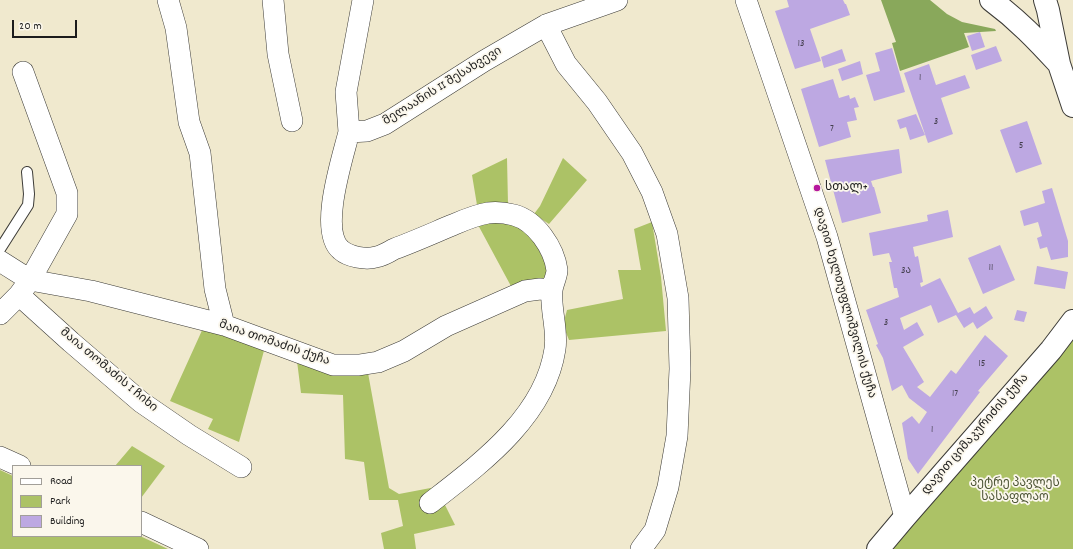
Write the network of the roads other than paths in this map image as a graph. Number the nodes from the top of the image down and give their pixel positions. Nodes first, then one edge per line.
1 (168, 0) edge
2 (273, 0) edge
3 (363, 0) edge
4 (617, 0) edge
5 (746, 0) edge
6 (991, 0) edge
7 (1045, 0) edge
8 (546, 25) junction
9 (1059, 64) junction
10 (23, 72) dead end
11 (1073, 106) edge
12 (292, 121) dead end
13 (349, 132) junction
14 (27, 172) dead end
15 (0, 248) edge
16 (0, 261) edge
17 (25, 287) junction
18 (552, 290) junction
19 (0, 314) edge
20 (1073, 321) edge
21 (224, 325) junction
22 (0, 457) edge
23 (18, 465) edge
24 (241, 467) dead end
25 (430, 503) dead end
26 (905, 517) junction
27 (142, 522) edge
28 (198, 549) edge
29 (641, 549) edge
30 (878, 549) edge

1 - 21 street
2 - 12 street
3 - 13 street
4 - 8 street, მელაანის II შესახვევი
5 - 26 street, დავით ხელთუფლიშვილის ქუჩა
6 - 9 street
7 - 9 street
8 - 13 street, მელაანის II შესახვევი
8 - 29 street
9 - 11 street
10 - 17 street
13 - 18 street
14 - 15 lane
16 - 17 street
17 - 19 street
17 - 21 street, მაია თომაძის ქუჩა
17 - 24 street, მაია თომაძის I ჩიხი
18 - 21 street, მაია თომაძის ქუჩა
18 - 25 street
20 - 26 street, დავით ციმაკურიძის ქუჩა
22 - 23 street
26 - 30 street, დავით ციმაკურიძის ქუჩა
27 - 28 street

